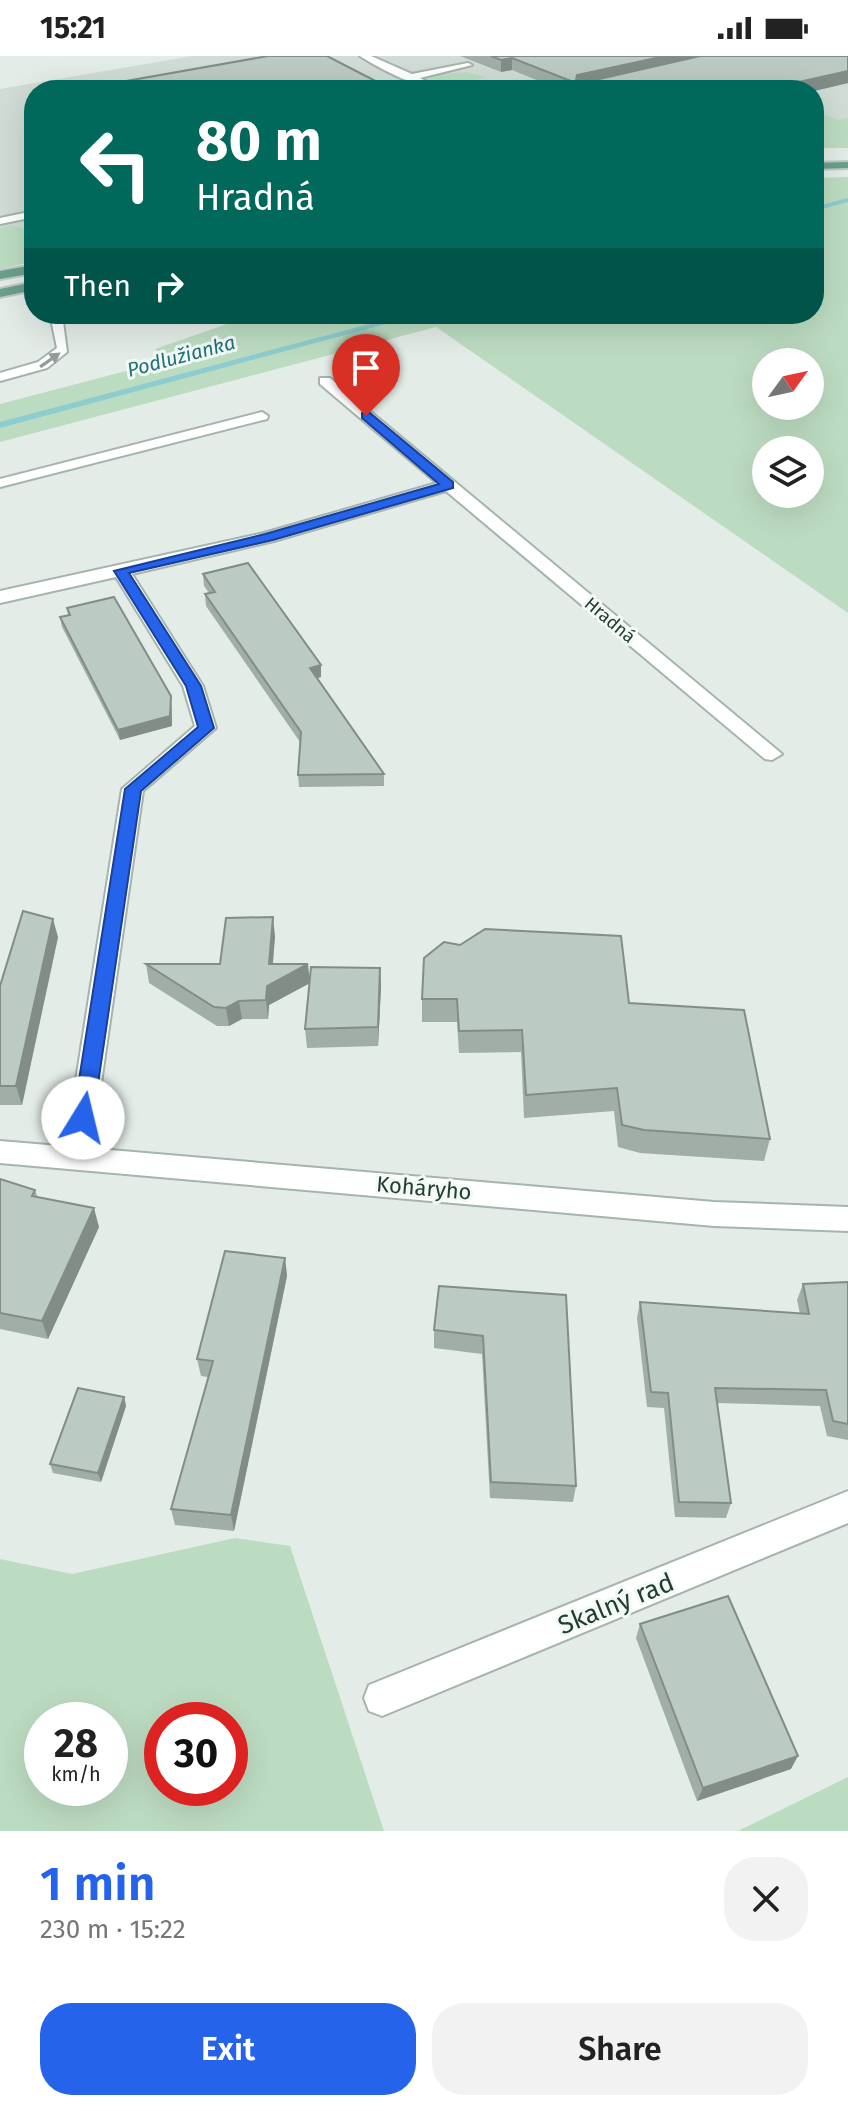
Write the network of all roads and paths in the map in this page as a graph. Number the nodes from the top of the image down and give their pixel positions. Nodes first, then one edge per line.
1 (360, 59) edge
2 (468, 65) dead end
3 (410, 76) junction
4 (398, 80) edge
5 (402, 80) edge
6 (419, 80) edge
7 (824, 154) edge
8 (848, 154) edge
9 (848, 165) edge
10 (824, 166) edge
11 (24, 216) edge
12 (0, 221) edge
13 (24, 271) edge
14 (0, 275) edge
15 (24, 288) edge
16 (0, 293) edge
17 (58, 324) edge
18 (0, 377) edge
19 (325, 381) dead end
20 (262, 416) dead end
21 (0, 483) edge
22 (448, 485) junction
23 (121, 571) junction
24 (0, 597) edge
25 (772, 754) dead end
26 (0, 1152) edge
27 (71, 1156) junction
28 (848, 1219) edge
29 (848, 1507) edge
30 (382, 1698) dead end

1 - 3 lane
1 - 4 lane
2 - 3 lane
3 - 5 lane
3 - 6 lane
7 - 8 main road
9 - 10 main road
11 - 12 lane
13 - 14 main road
15 - 16 main road
18 -> 17 lane
19 - 22 street, Hradná
20 - 21 lane
22 - 23 street
22 - 25 street, Hradná
23 - 24 street
23 - 27 street
26 - 27 street, Koháryho
27 - 28 street, Koháryho
29 - 30 street, Skalný rad

